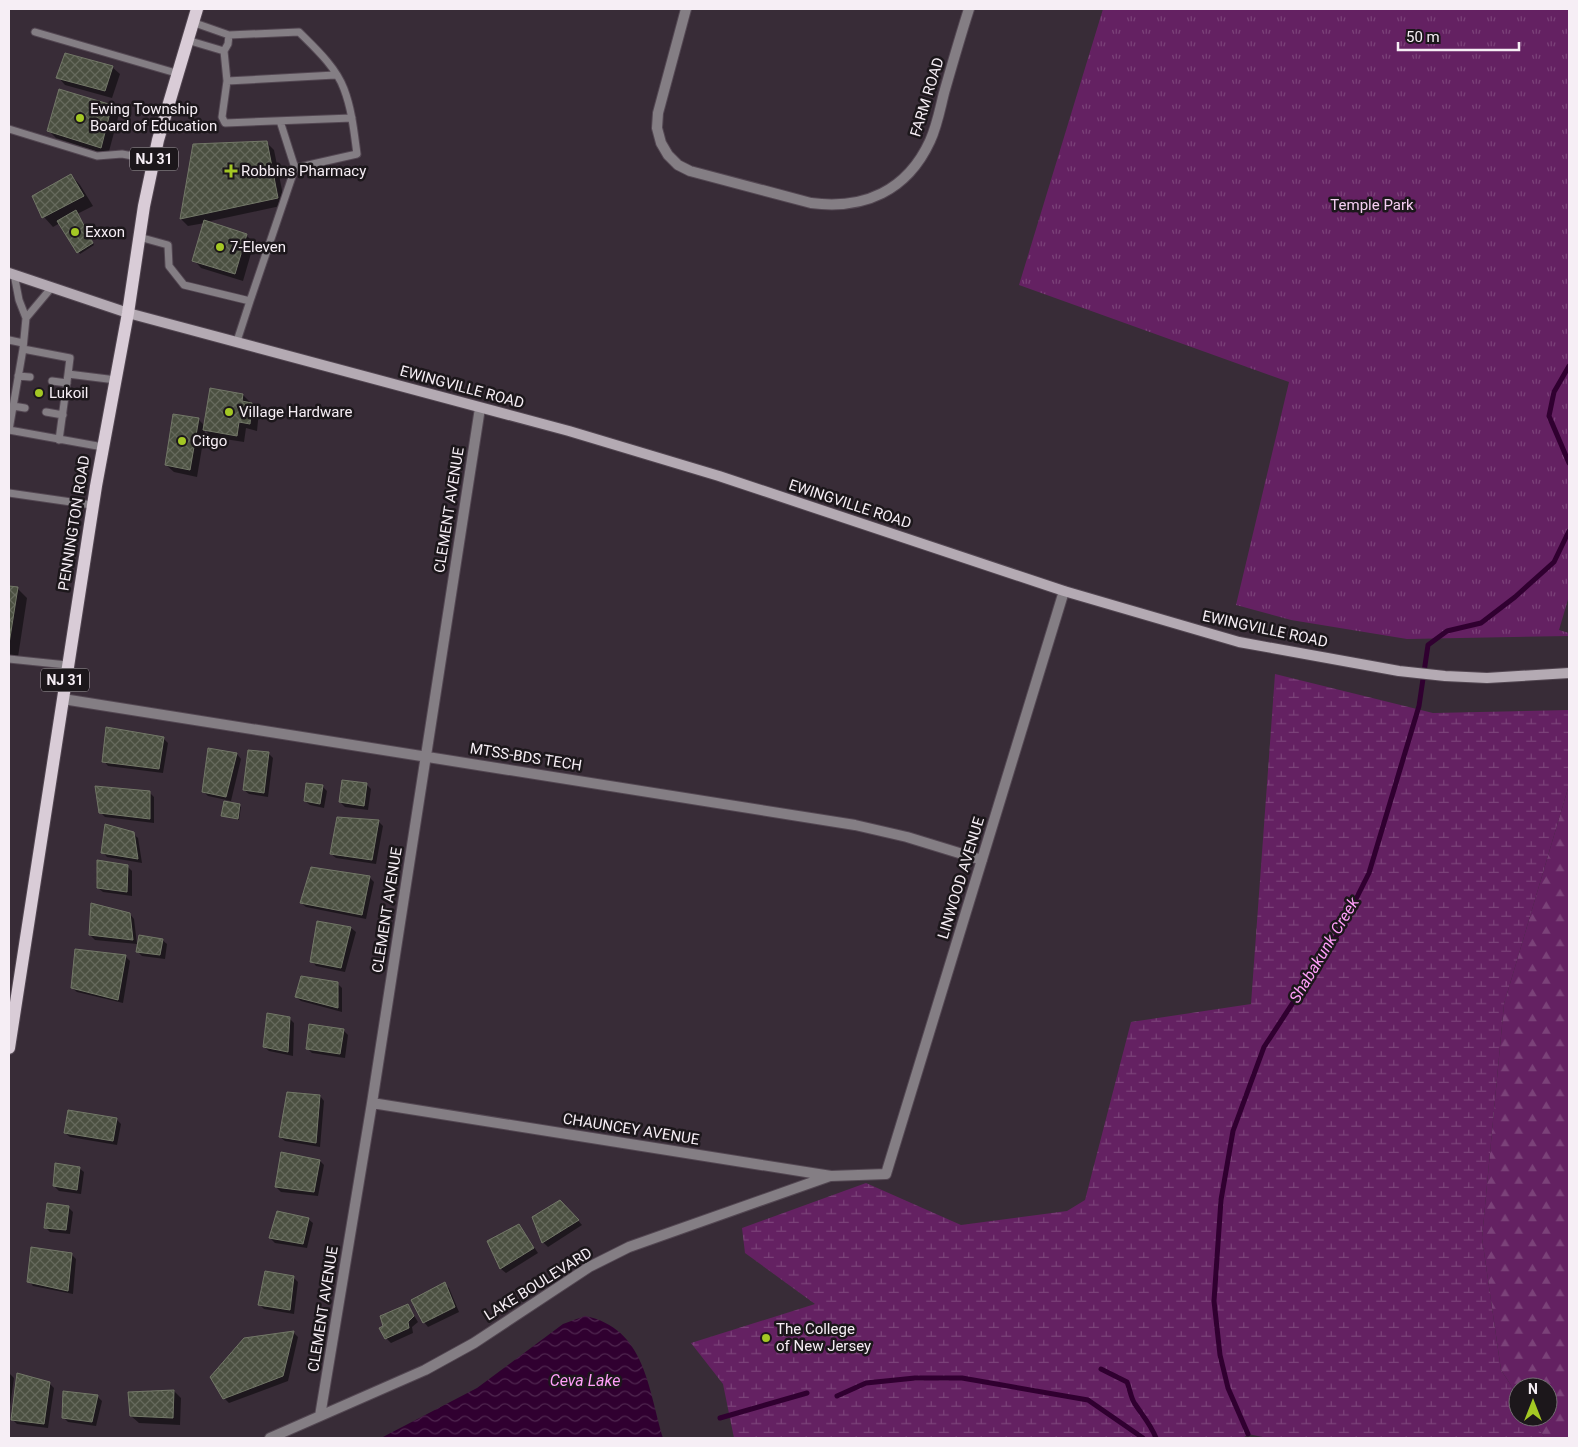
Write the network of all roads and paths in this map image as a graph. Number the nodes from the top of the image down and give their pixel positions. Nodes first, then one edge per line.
1 (197, 9) edge
2 (686, 9) edge
3 (969, 9) edge
4 (192, 22) junction
5 (35, 32) dead end
6 (229, 35) junction
7 (187, 40) junction
8 (224, 51) junction
9 (176, 73) junction
10 (335, 75) junction
11 (227, 81) junction
12 (352, 118) junction
13 (280, 121) junction
14 (9, 129) edge
15 (154, 160) junction
16 (295, 168) junction
17 (140, 238) junction
18 (12, 274) edge
19 (52, 287) junction
20 (250, 301) junction
21 (128, 313) junction
22 (26, 318) junction
23 (9, 340) edge
24 (237, 341) junction
25 (23, 346) junction
26 (68, 374) junction
27 (18, 376) junction
28 (30, 377) dead end
29 (116, 380) junction
30 (52, 381) dead end
31 (67, 384) junction
32 (13, 406) junction
33 (24, 408) dead end
34 (480, 408) junction
35 (46, 412) dead end
36 (63, 415) junction
37 (10, 417) edge
38 (59, 440) junction
39 (103, 447) junction
40 (9, 493) edge
41 (92, 505) junction
42 (1064, 591) junction
43 (9, 659) edge
44 (67, 665) junction
45 (1569, 673) edge
46 (62, 699) junction
47 (426, 756) junction
48 (982, 860) junction
49 (9, 1048) edge
50 (372, 1103) junction
51 (886, 1174) joint
52 (830, 1176) junction
53 (320, 1416) junction
54 (270, 1438) edge

1 - 4 main road, PENNINGTON ROAD / NJ 31
2 - 3 street, FARM ROAD
4 - 6 lane
4 - 7 main road, PENNINGTON ROAD / NJ 31
5 - 9 lane
6 - 8 lane
6 - 10 lane
7 - 8 lane
7 - 9 main road, PENNINGTON ROAD / NJ 31
8 - 11 lane
9 - 15 main road, PENNINGTON ROAD / NJ 31
10 - 11 lane
10 - 12 lane
11 - 13 lane
12 - 13 lane
12 - 16 lane
13 - 16 lane
14 - 15 lane
15 - 17 main road, PENNINGTON ROAD / NJ 31
16 - 20 lane
17 - 20 lane
17 - 21 main road, PENNINGTON ROAD / NJ 31
18 - 19 main road, EWINGVILLE ROAD
18 - 22 lane
19 - 21 main road, EWINGVILLE ROAD
19 - 22 lane
20 - 24 lane
21 - 24 main road, EWINGVILLE ROAD
21 - 29 main road, PENNINGTON ROAD / NJ 31
22 - 25 lane
23 - 25 lane
24 - 34 main road, EWINGVILLE ROAD
25 - 26 lane
25 - 27 lane
26 - 29 lane
26 - 31 lane
27 - 28 lane
27 - 32 lane
29 - 39 main road, PENNINGTON ROAD / NJ 31
30 - 31 lane
31 - 36 lane
32 - 33 lane
32 - 37 lane
34 - 42 main road, EWINGVILLE ROAD
34 - 47 street, CLEMENT AVENUE
35 - 36 lane
36 - 38 lane
37 - 38 lane
38 - 39 lane
39 - 41 main road, PENNINGTON ROAD / NJ 31
40 - 41 lane
41 - 44 main road, PENNINGTON ROAD / NJ 31
42 - 45 main road, EWINGVILLE ROAD
42 - 48 street, LINWOOD AVENUE
43 - 44 lane
44 - 46 main road, PENNINGTON ROAD / NJ 31
46 - 47 street, MTSS-BDS TECH
46 - 49 main road, PENNINGTON ROAD / NJ 31
47 - 48 street, MTSS-BDS TECH
47 - 50 street, CLEMENT AVENUE
48 - 51 street, LINWOOD AVENUE
50 - 52 street, CHAUNCEY AVENUE
50 - 53 street, CLEMENT AVENUE
51 - 52 street, CHAUNCEY AVENUE
52 - 53 street, LAKE BOULEVARD
53 - 54 street, LAKE BOULEVARD

